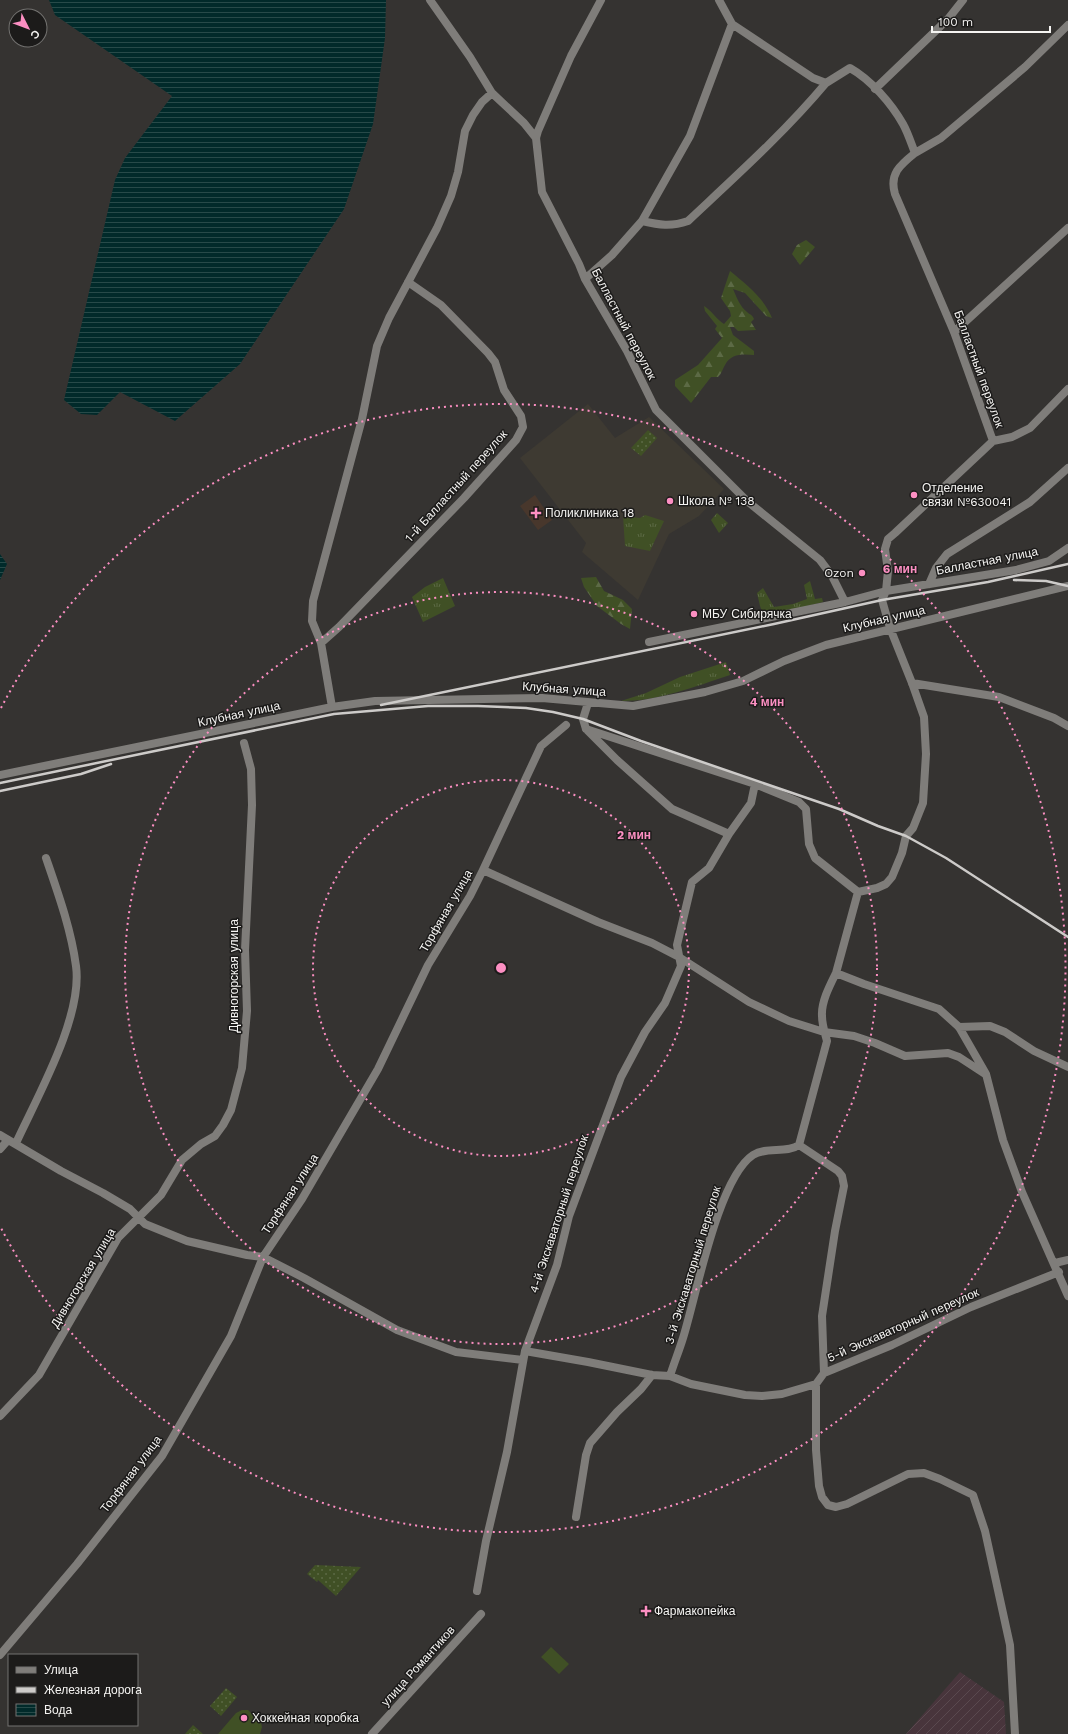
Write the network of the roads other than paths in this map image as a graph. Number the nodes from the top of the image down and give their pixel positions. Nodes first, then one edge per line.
1 (430, 0) edge
2 (601, 0) edge
3 (719, 0) edge
4 (963, 0) edge
5 (732, 24) junction
6 (1068, 25) edge
7 (826, 83) junction
8 (875, 88) junction
9 (492, 93) junction
10 (536, 138) junction
11 (915, 153) junction
12 (642, 221) junction
13 (1068, 228) edge
14 (585, 279) junction
15 (408, 282) junction
16 (954, 332) junction
17 (1068, 389) edge
18 (993, 441) junction
19 (1068, 468) edge
20 (1068, 548) edge
21 (929, 584) junction
22 (1068, 586) edge
23 (886, 591) junction
24 (845, 602) junction
25 (890, 628) junction
26 (649, 642) dead end
27 (321, 643) junction
28 (912, 683) junction
29 (588, 703) junction
30 (332, 707) junction
31 (566, 725) dead end
32 (1068, 726) edge
33 (586, 729) junction
34 (244, 743) dead end
35 (0, 775) edge
36 (755, 784) junction
37 (729, 834) junction
38 (46, 858) dead end
39 (483, 870) junction
40 (858, 892) junction
41 (679, 957) junction
42 (836, 973) junction
43 (959, 1027) junction
44 (824, 1032) junction
45 (1068, 1067) edge
46 (986, 1074) junction
47 (0, 1135) edge
48 (12, 1141) junction
49 (799, 1145) junction
50 (0, 1148) edge
51 (139, 1218) junction
52 (263, 1257) junction
53 (1068, 1260) edge
54 (1055, 1264) junction
55 (1058, 1272) junction
56 (1068, 1296) edge
57 (525, 1351) junction
58 (523, 1360) junction
59 (824, 1373) junction
60 (652, 1375) junction
61 (670, 1376) junction
62 (816, 1384) junction
63 (0, 1416) edge
64 (576, 1517) dead end
65 (477, 1591) dead end
66 (481, 1614) dead end
67 (0, 1655) edge
68 (372, 1734) edge
69 (1015, 1734) edge

1 - 9 street
2 - 10 street, Балластный переулок
3 - 5 street
4 - 8 street
5 - 7 street
5 - 12 street
6 - 11 street, Балластный переулок
7 - 8 street
7 - 12 street
8 - 11 street
9 - 10 street
9 - 15 street
10 - 14 street, Балластный переулок
11 - 16 street, Балластный переулок
12 - 14 street
13 - 16 street
14 - 24 street, Балластный переулок
15 - 27 street
15 - 27 street, 1-й Балластный переулок
16 - 18 street, Балластный переулок
17 - 18 street
18 - 23 street, Балластный переулок
19 - 21 street
20 - 21 street, Балластная улица
21 - 23 street, Балластная улица
22 - 25 street, Клубная улица
23 - 24 street, Балластная улица
23 - 25 street, Балластный переулок
24 - 26 street, Балластная улица
25 - 28 street, Балластный переулок
25 - 29 street, Клубная улица
27 - 30 street
28 - 32 street
28 - 40 street, Балластный переулок
29 - 30 street, Клубная улица
29 - 33 street
30 - 35 street, Клубная улица
31 - 39 street, Торфяная улица
33 - 36 street
33 - 37 street
34 - 51 street, Дивногорская улица
36 - 37 street, 4-й Экскаваторный переулок
36 - 40 street
37 - 41 street, 4-й Экскаваторный переулок
38 - 48 street
39 - 41 street
39 - 52 street, Торфяная улица
40 - 42 street
41 - 44 street
41 - 57 street, 4-й Экскаваторный переулок
42 - 43 street
42 - 44 street
43 - 45 street
43 - 46 street
44 - 46 street
44 - 49 street
46 - 54 street
47 - 48 street
48 - 50 street
48 - 51 street
49 - 59 street
49 - 61 street, 3-й Экскаваторный переулок
51 - 52 street
51 - 63 street, Дивногорская улица
52 - 58 street
52 - 67 street, Торфяная улица
53 - 54 street
54 - 55 street
55 - 56 street
55 - 59 street, 5-й Экскаваторный переулок
57 - 58 street, 4-й Экскаваторный переулок
57 - 60 street
58 - 65 street, 4-й Экскаваторный переулок
59 - 62 street, 5-й Экскаваторный переулок
60 - 61 street
60 - 64 street
61 - 62 street
62 - 69 street
66 - 68 street, улица Романтиков

